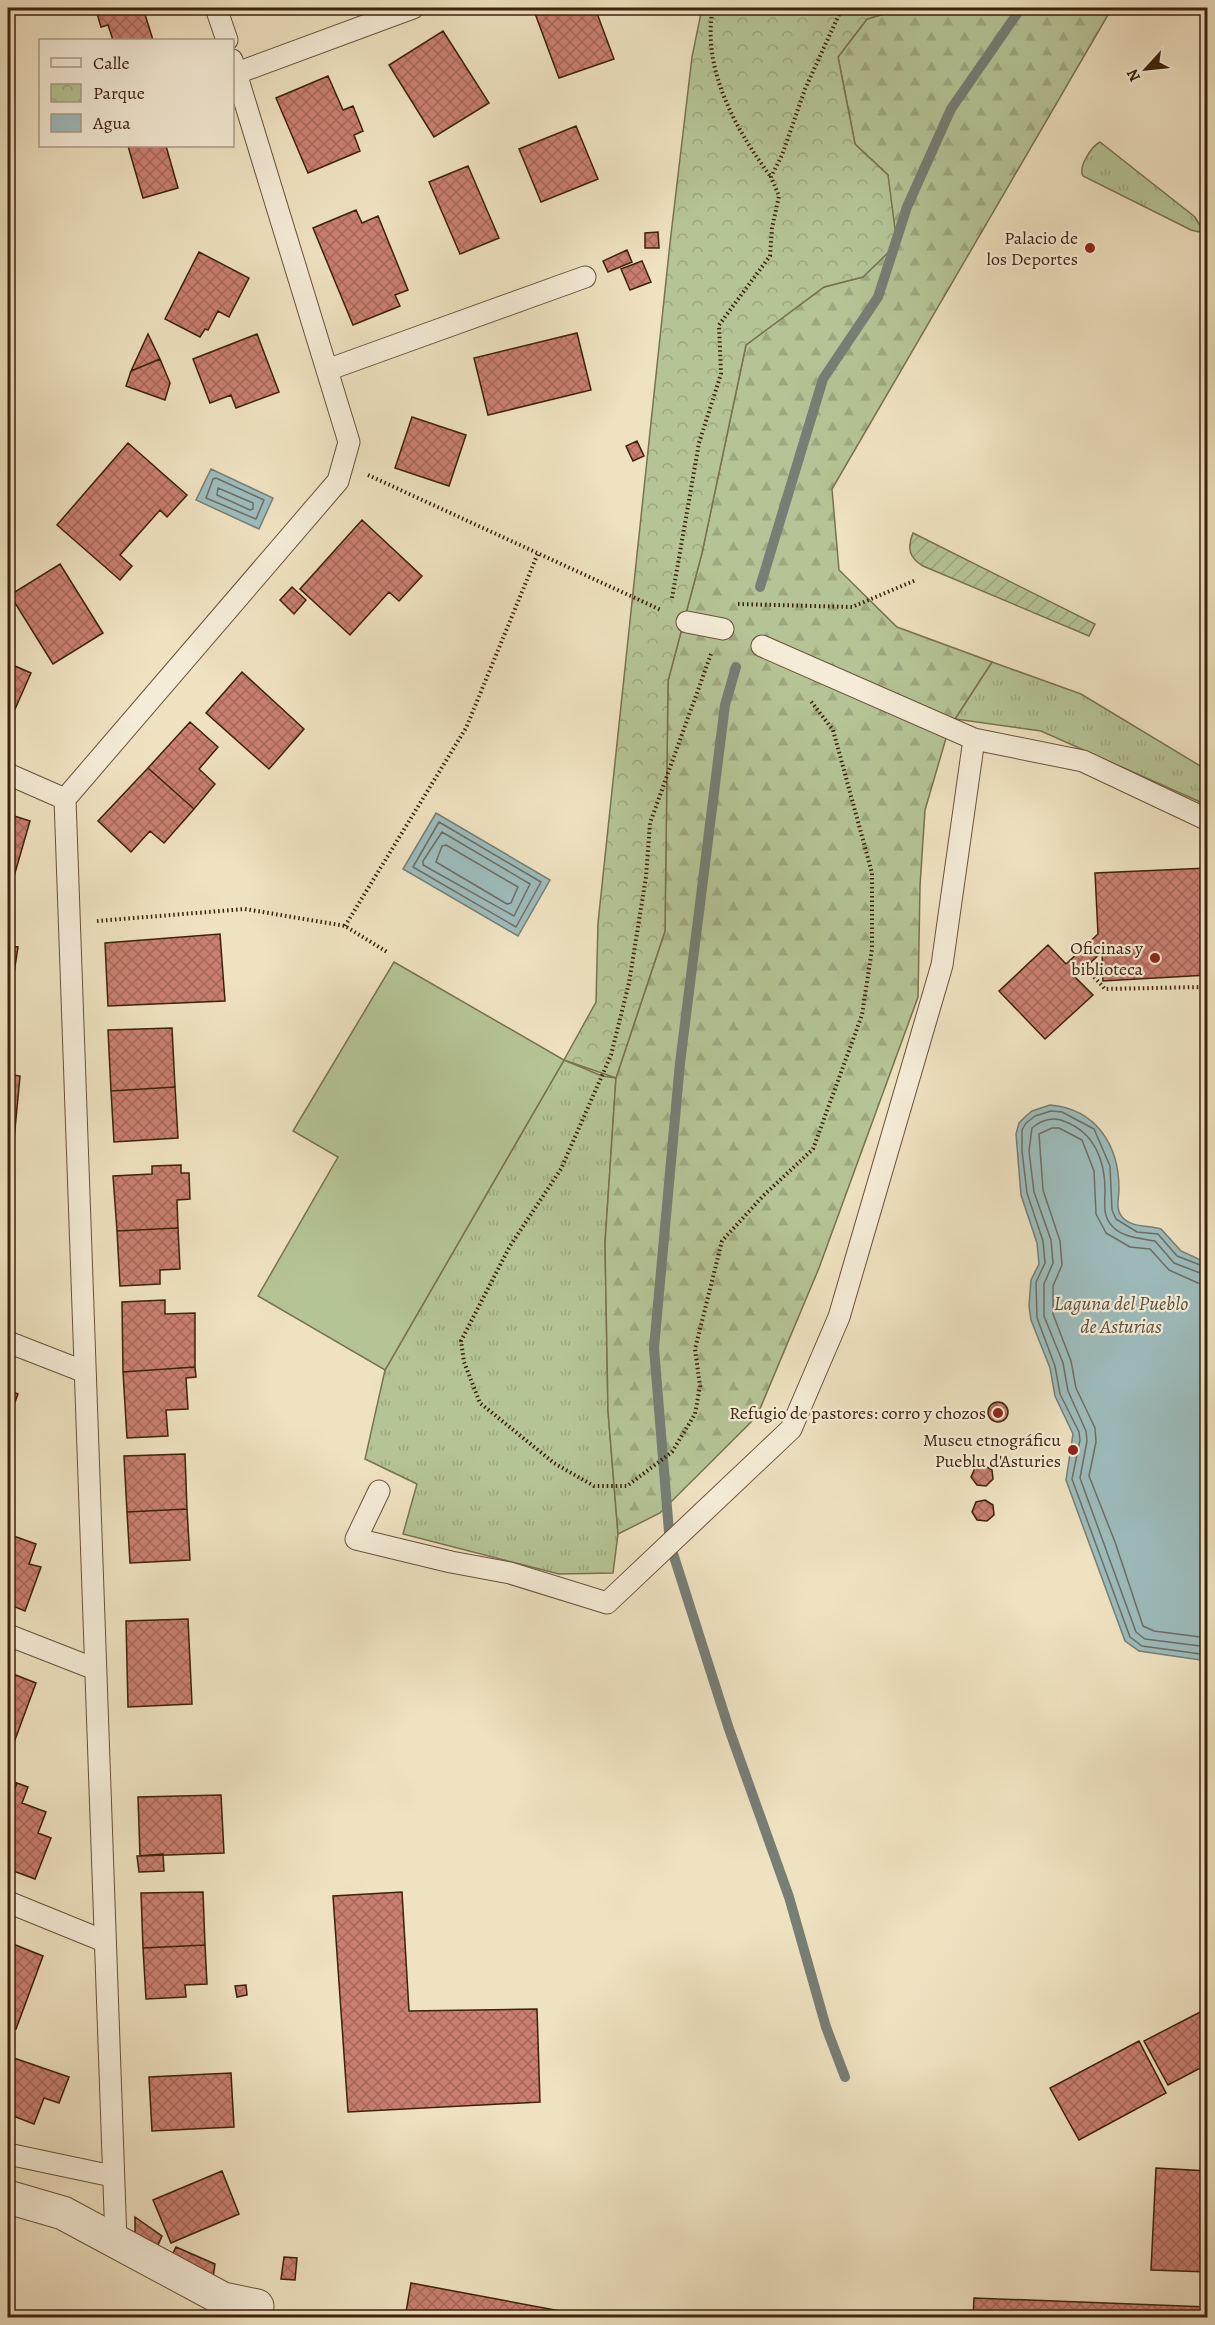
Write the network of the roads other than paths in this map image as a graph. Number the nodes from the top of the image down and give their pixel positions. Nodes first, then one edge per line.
1 (216, 8) edge
2 (413, 8) edge
3 (227, 39) edge
4 (235, 66) edge
5 (585, 277) dead end
6 (327, 370) junction
7 (687, 622) road end
8 (721, 628) road end
9 (762, 646) dead end
10 (974, 739) junction
11 (8, 774) edge
12 (65, 799) junction
13 (1208, 820) edge
14 (8, 1342) edge
15 (85, 1372) junction
16 (379, 1491) dead end
17 (8, 1635) edge
18 (95, 1669) junction
19 (8, 1902) edge
20 (104, 1941) junction
21 (8, 2154) edge
22 (112, 2176) junction
23 (8, 2198) edge
24 (116, 2241) junction
25 (257, 2306) dead end

1 - 3 lane
2 - 4 lane
4 - 6 lane
5 - 6 lane
6 - 12 lane
7 - 8 lane
9 - 10 lane
10 - 13 lane
10 - 16 lane
11 - 12 lane
12 - 15 lane
14 - 15 lane
15 - 18 lane
17 - 18 lane
18 - 20 lane
19 - 20 lane
20 - 22 lane
21 - 22 lane
22 - 24 lane
23 - 24 street
24 - 25 street

